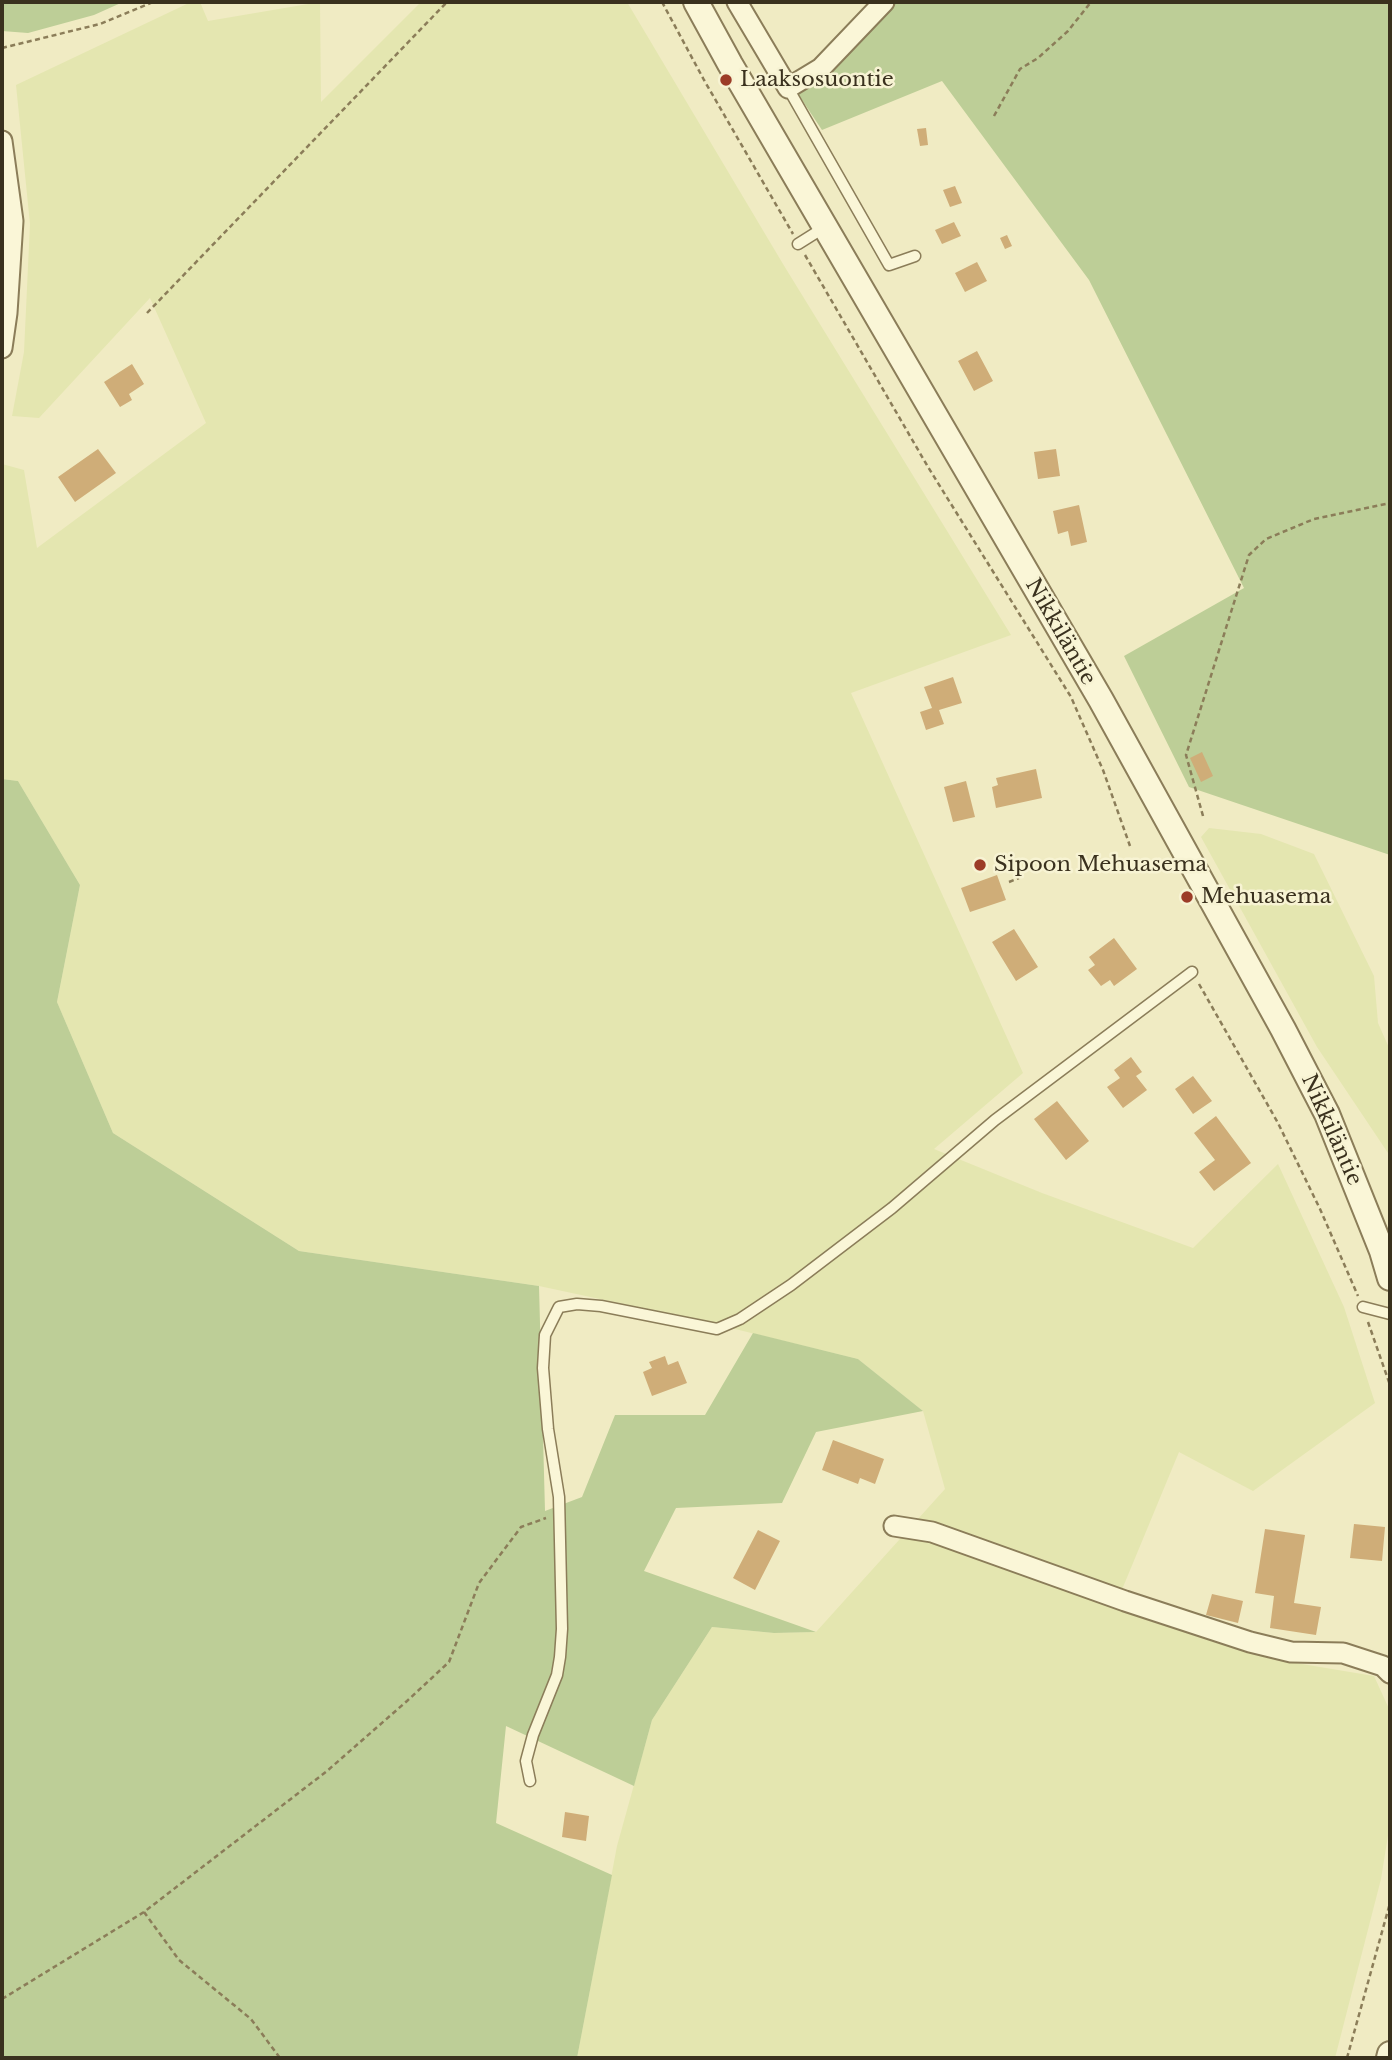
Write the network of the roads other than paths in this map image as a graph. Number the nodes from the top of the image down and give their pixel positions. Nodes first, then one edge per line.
1 (696, 2) edge
2 (737, 2) edge
3 (884, 2) edge
4 (788, 88) junction
5 (2, 141) edge
6 (826, 227) junction
7 (798, 244) road end
8 (915, 256) dead end
9 (2, 348) edge
10 (1192, 972) road end
11 (1390, 1278) edge
12 (1363, 1307) road end
13 (1390, 1314) edge
14 (894, 1525) dead end
15 (1390, 1673) edge
16 (530, 1781) dead end

1 - 6 street, Nikkiläntie
2 - 4 street
3 - 4 street
4 - 8 lane
5 - 9 street
6 - 7 lane
6 - 11 street, Nikkiläntie
10 - 16 lane
12 - 13 lane
14 - 15 street

